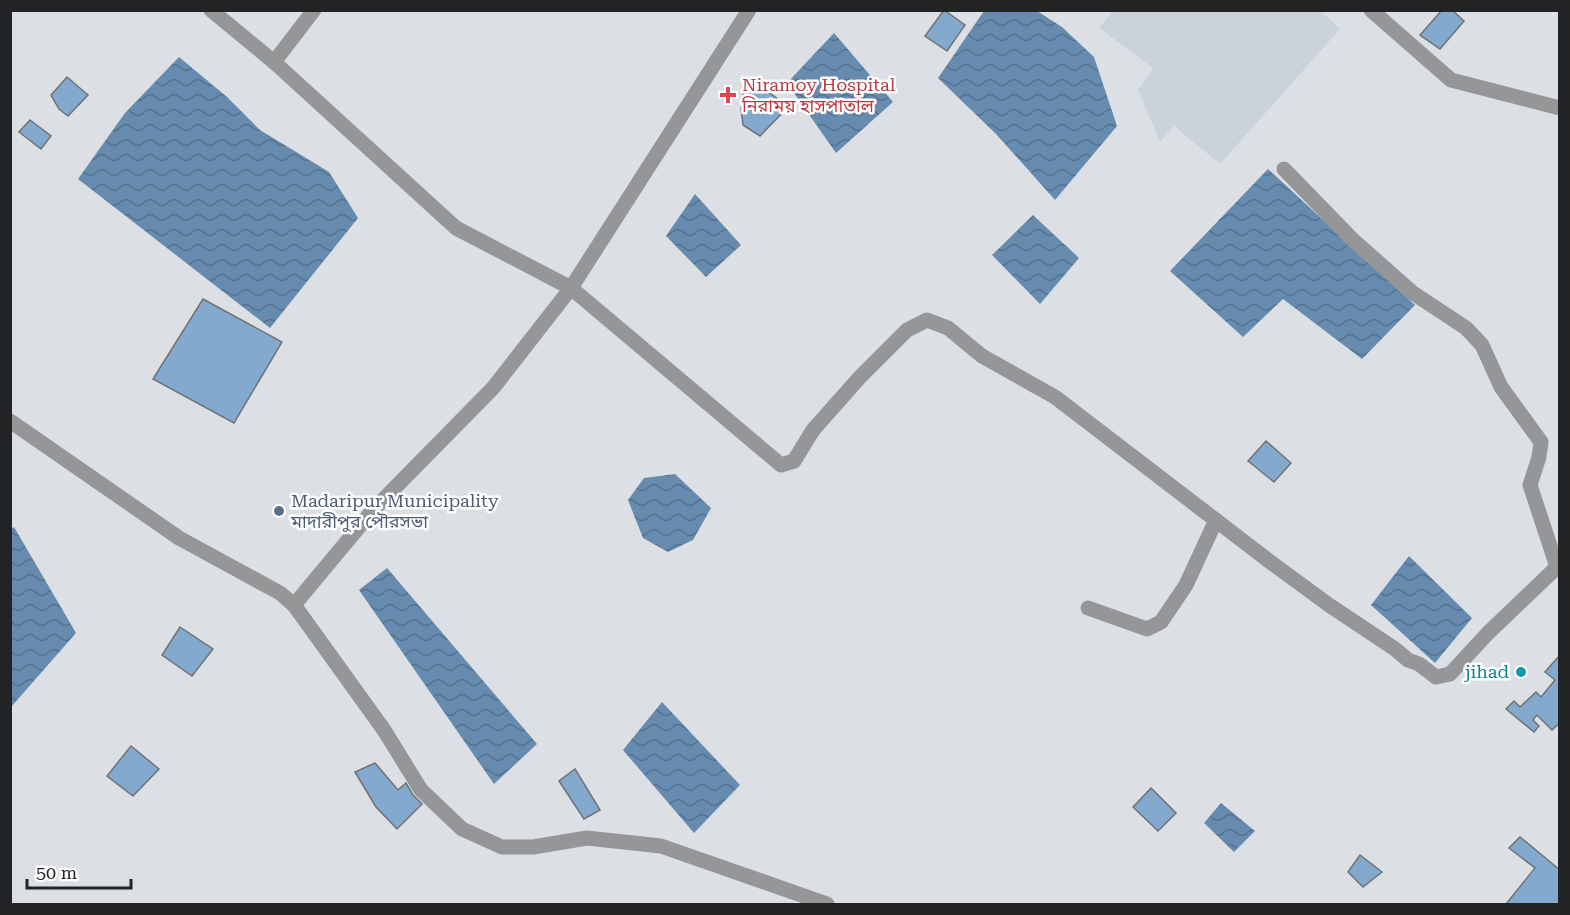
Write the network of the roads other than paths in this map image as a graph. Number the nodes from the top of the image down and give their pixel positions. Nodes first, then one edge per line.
1 (211, 10) edge
2 (314, 10) edge
3 (749, 10) edge
4 (1371, 10) edge
5 (274, 62) junction
6 (1560, 108) edge
7 (1284, 169) dead end
8 (571, 288) junction
9 (10, 421) edge
10 (1216, 520) junction
11 (1558, 567) edge
12 (294, 606) junction
13 (1088, 608) dead end
14 (826, 904) edge

1 - 5 street
2 - 5 street
3 - 8 street
4 - 6 street
5 - 8 street
7 - 11 street
8 - 10 street
8 - 12 street
9 - 12 street
10 - 11 street
10 - 13 street
12 - 14 street

